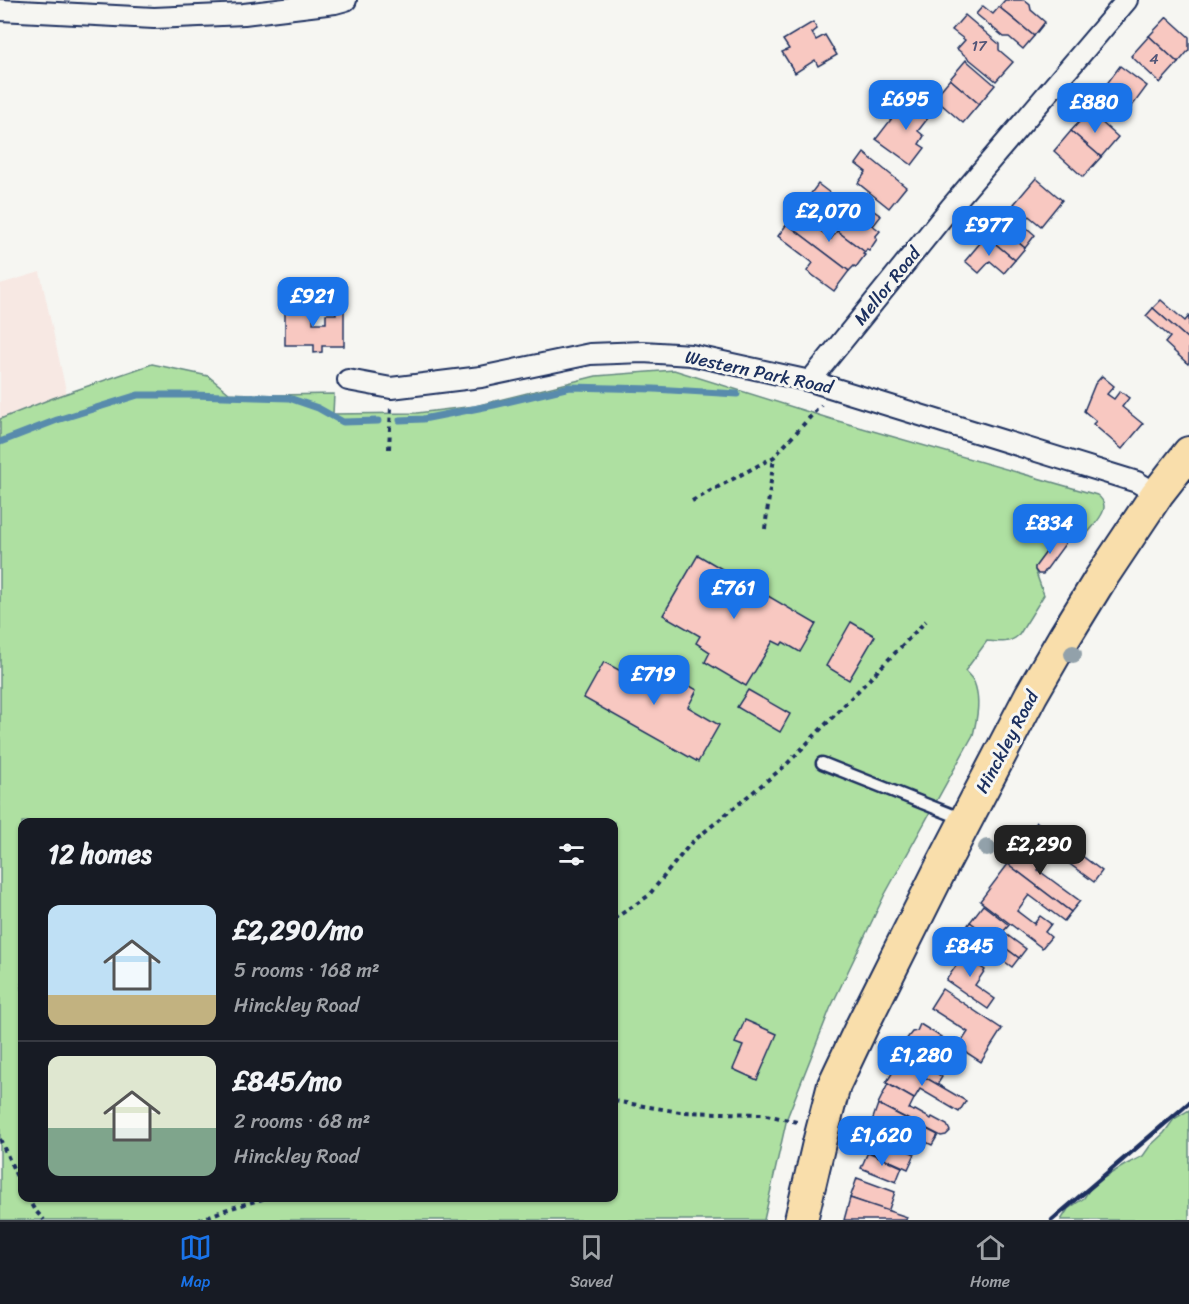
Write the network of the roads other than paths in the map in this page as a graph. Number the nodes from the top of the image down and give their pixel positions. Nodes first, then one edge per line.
1 (346, 0) edge
2 (1127, 0) edge
3 (0, 10) edge
4 (348, 380) dead end
5 (810, 381) junction
6 (1189, 453) edge
7 (1157, 494) junction
8 (822, 763) dead end
9 (966, 820) junction
10 (801, 1220) edge

1 - 3 street
2 - 5 street, Mellor Road
4 - 5 street, Western Park Road
5 - 7 street, Western Park Road
6 - 7 main road, Hinckley Road
7 - 9 main road, Hinckley Road
8 - 9 lane
9 - 10 main road, Hinckley Road

